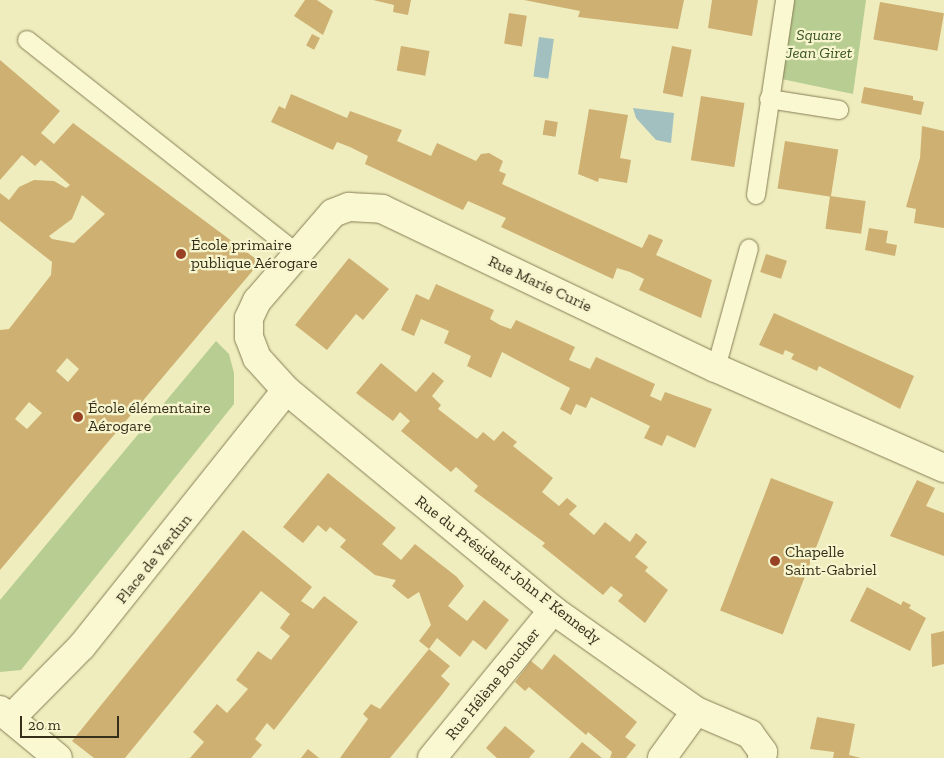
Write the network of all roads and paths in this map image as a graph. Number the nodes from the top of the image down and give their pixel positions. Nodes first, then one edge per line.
1 (785, 0) edge
2 (28, 40) dead end
3 (769, 99) junction
4 (839, 110) dead end
5 (756, 195) dead end
6 (749, 248) dead end
7 (297, 253) junction
8 (716, 368) junction
9 (286, 390) junction
10 (944, 468) edge
11 (553, 610) junction
12 (696, 711) junction
13 (6, 714) edge
14 (763, 755) edge
15 (58, 758) edge
16 (432, 758) edge
17 (662, 758) edge

1 - 3 lane
2 - 7 lane
3 - 4 lane
3 - 5 lane
6 - 8 lane
7 - 8 street, Rue Marie Curie
7 - 9 street, Rue Marie Curie
8 - 10 street, Rue Marie Curie
9 - 11 street, Rue du Président John F Kennedy
9 - 13 street, Place de Verdun
11 - 12 street, Rue du Président John F Kennedy
11 - 16 street, Rue Hélène Boucher
12 - 14 street, Rue du Président John F Kennedy
12 - 17 street
13 - 15 street

